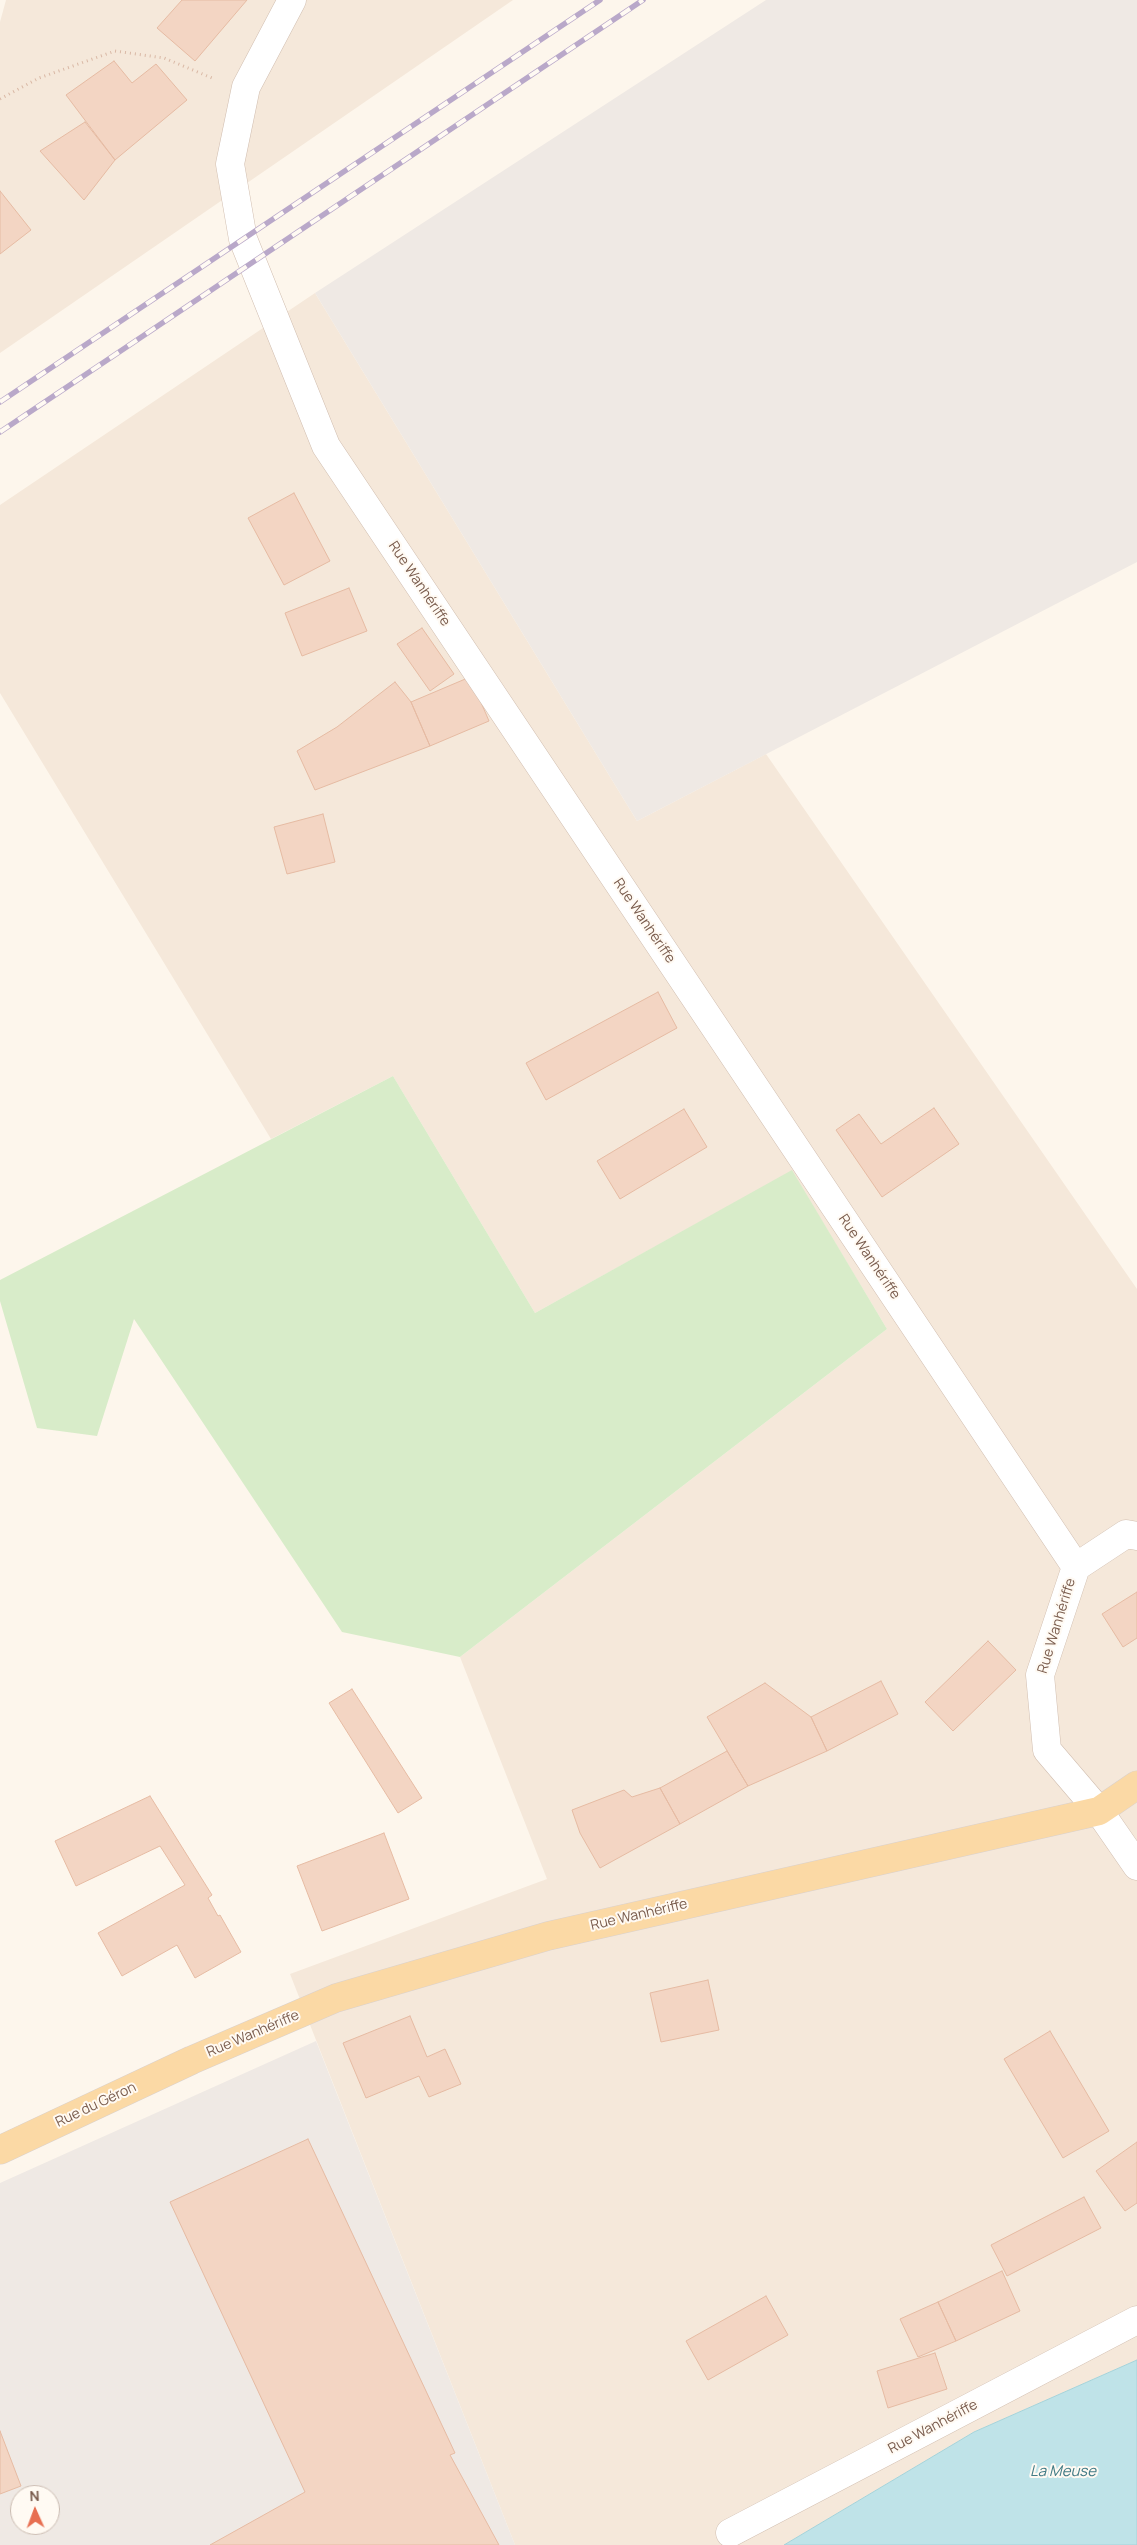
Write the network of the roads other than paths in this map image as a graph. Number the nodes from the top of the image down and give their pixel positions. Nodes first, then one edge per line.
1 (292, 0) edge
2 (1137, 1536) edge
3 (1076, 1567) junction
4 (1137, 1785) edge
5 (1099, 1811) junction
6 (1137, 1866) edge
7 (192, 2060) joint
8 (0, 2150) edge
9 (1137, 2320) edge
10 (730, 2533) dead end

1 - 3 street, Rue Wanhériffe
2 - 3 street
3 - 5 street, Rue Wanhériffe
4 - 5 main road
5 - 6 street, Rue Wanhériffe
5 - 7 main road, Rue Wanhériffe
7 - 8 main road, Rue du Géron
9 - 10 street, Rue Wanhériffe

